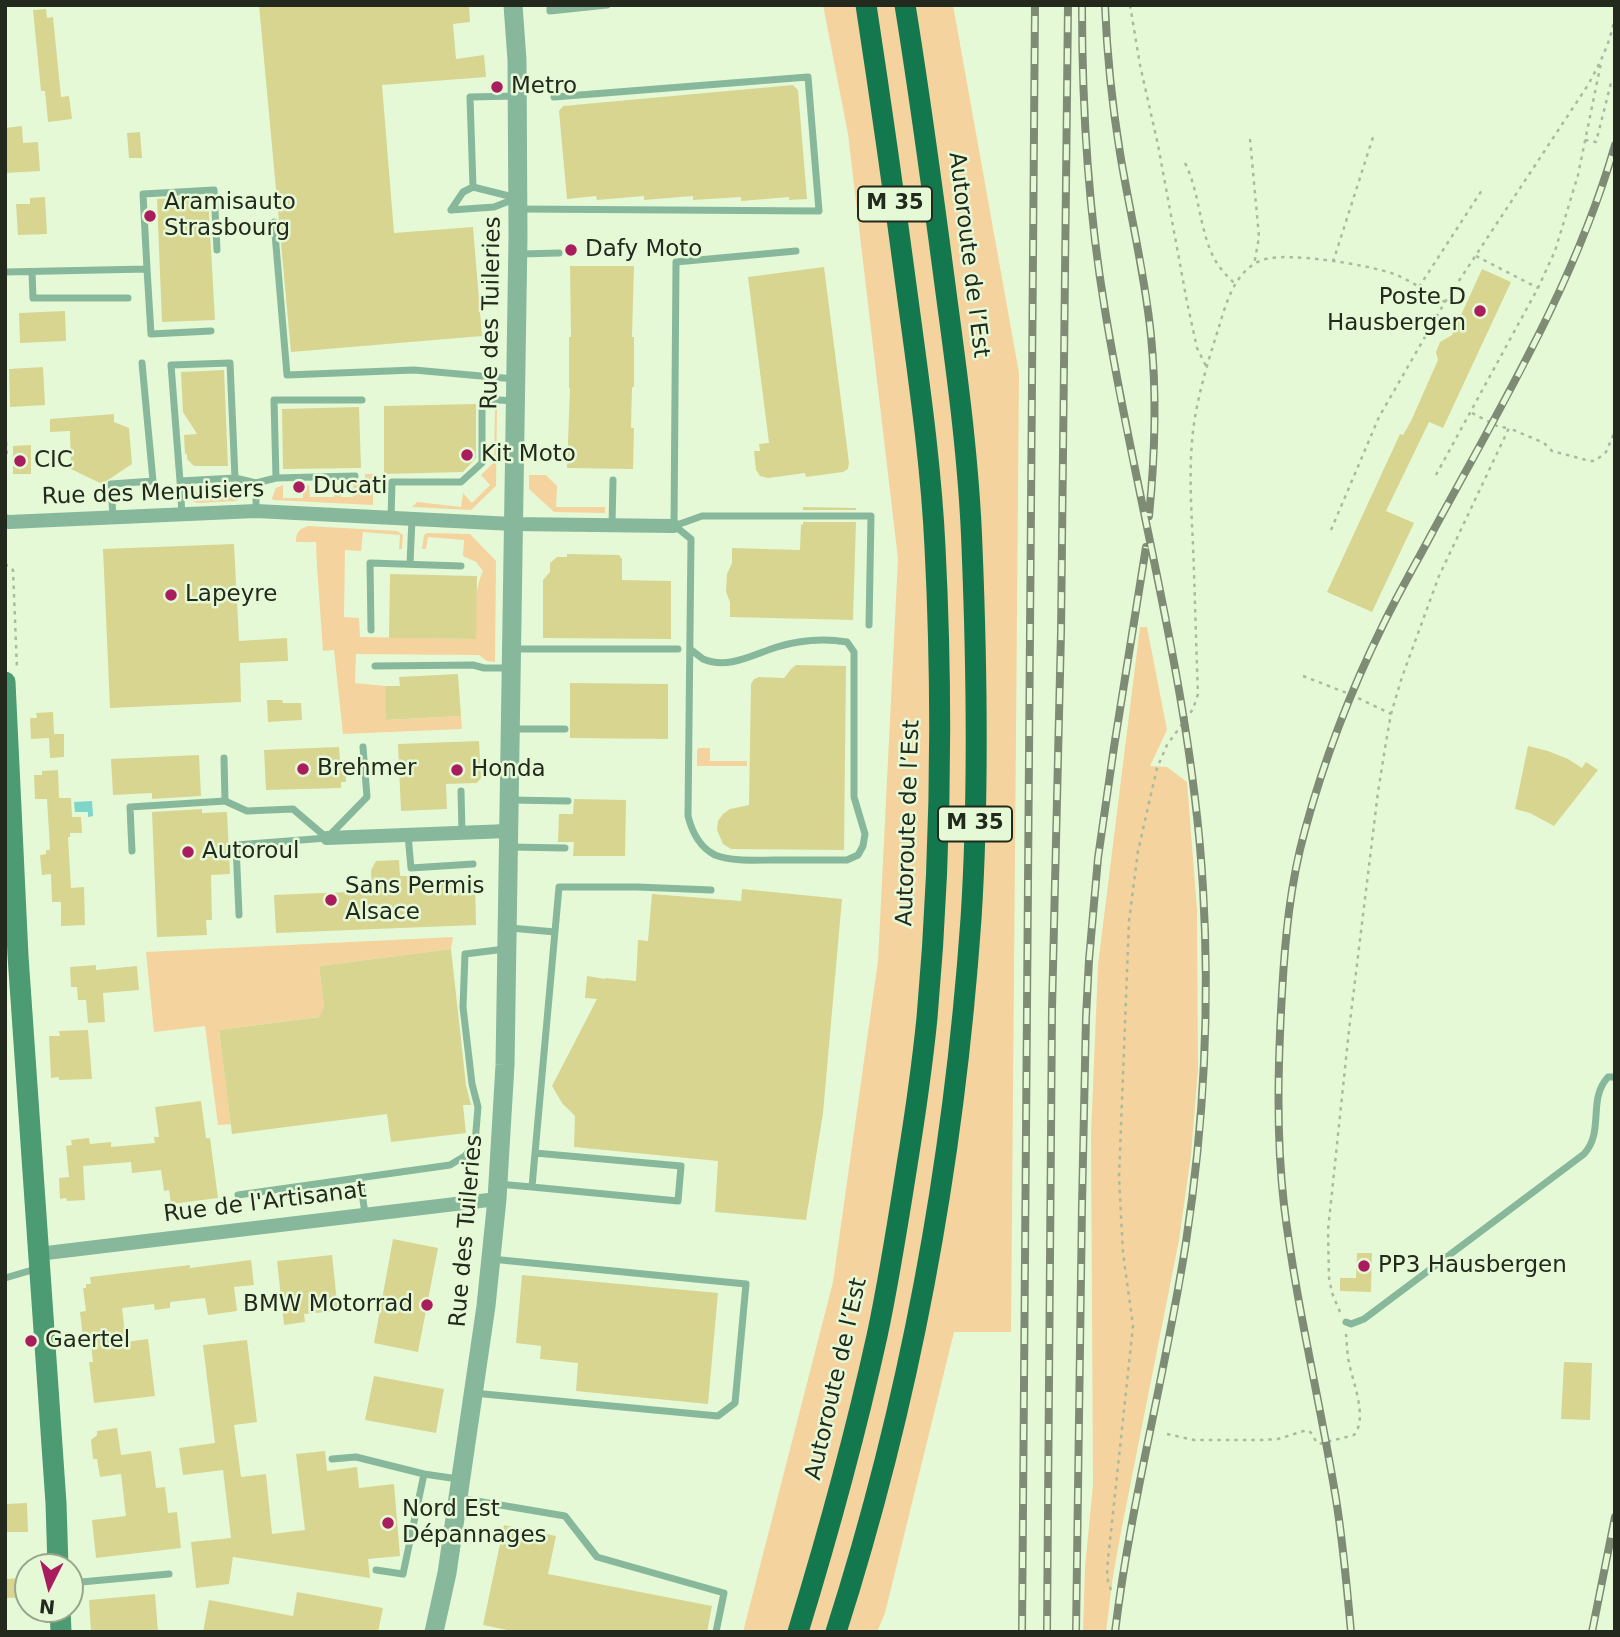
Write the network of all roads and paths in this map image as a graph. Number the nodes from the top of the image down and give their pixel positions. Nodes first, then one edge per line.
1 (513, 5) edge
2 (550, 5) edge
3 (607, 5) edge
4 (866, 5) edge
5 (905, 5) edge
6 (1130, 5) edge
7 (1615, 16) edge
8 (1614, 32) edge
9 (1602, 60) junction
10 (1612, 79) dead end
11 (517, 96) junction
12 (554, 97) dead end
13 (1374, 134) dead end
14 (1250, 139) dead end
15 (1585, 140) junction
16 (1185, 163) dead end
17 (473, 187) junction
18 (1482, 190) dead end
19 (518, 203) junction
20 (274, 222) dead end
21 (217, 250) dead end
22 (796, 251) dead end
23 (559, 253) dead end
24 (517, 254) junction
25 (1476, 256) junction
26 (1333, 262) junction
27 (1254, 265) junction
28 (147, 270) junction
29 (5, 272) edge
30 (32, 272) junction
31 (1235, 284) junction
32 (1419, 287) junction
33 (1538, 288) junction
34 (128, 298) dead end
35 (1445, 302) junction
36 (211, 331) dead end
37 (142, 363) dead end
38 (1207, 368) junction
39 (516, 379) junction
40 (362, 400) dead end
41 (515, 401) junction
42 (1472, 413) junction
43 (5, 425) edge
44 (1509, 428) junction
45 (1615, 431) edge
46 (1612, 437) junction
47 (1615, 444) edge
48 (5, 460) edge
49 (1436, 475) dead end
50 (355, 476) dead end
51 (234, 478) junction
52 (276, 478) junction
53 (612, 480) dead end
54 (180, 481) junction
55 (256, 483) junction
56 (256, 511) junction
57 (182, 515) junction
58 (113, 518) junction
59 (391, 518) junction
60 (412, 519) junction
61 (5, 521) edge
62 (513, 524) junction
63 (612, 525) junction
64 (674, 526) junction
65 (1331, 530) dead end
66 (5, 564) edge
67 (410, 564) junction
68 (461, 566) dead end
69 (869, 625) dead end
70 (371, 630) dead end
71 (678, 649) dead end
72 (690, 649) junction
73 (511, 658) junction
74 (375, 666) dead end
75 (1303, 676) dead end
76 (11, 677) edge
77 (1391, 714) junction
78 (510, 729) junction
79 (565, 729) dead end
80 (363, 747) dead end
81 (224, 758) dead end
82 (461, 791) dead end
83 (509, 800) junction
84 (225, 801) junction
85 (568, 801) dead end
86 (462, 833) junction
87 (408, 835) junction
88 (327, 838) junction
89 (508, 839) junction
90 (565, 848) dead end
91 (132, 851) dead end
92 (474, 864) dead end
93 (711, 890) dead end
94 (239, 915) dead end
95 (507, 928) junction
96 (555, 932) junction
97 (507, 949) junction
98 (1615, 1077) edge
99 (535, 1153) junction
100 (360, 1178) junction
101 (532, 1187) junction
102 (497, 1191) junction
103 (238, 1195) dead end
104 (365, 1214) junction
105 (490, 1259) junction
106 (39, 1261) junction
107 (5, 1278) edge
108 (1346, 1322) junction
109 (473, 1393) junction
110 (1167, 1434) dead end
111 (332, 1459) dead end
112 (424, 1474) junction
113 (459, 1489) junction
114 (57, 1553) edge
115 (376, 1570) dead end
116 (169, 1574) dead end
117 (84, 1582) edge
118 (1111, 1590) dead end
119 (434, 1632) edge
120 (716, 1632) edge
121 (798, 1632) edge
122 (835, 1632) edge

1 - 11 street, Rue des Tuileries
2 - 3 lane
4 - 121 highway, Autoroute de l’Est / M 35
5 - 122 highway, Autoroute de l’Est / M 35
6 - 38 path
7 - 8 path
8 - 9 path
9 - 15 path
9 - 25 path
10 - 15 path
11 - 17 lane
11 - 19 street, Rue des Tuileries
12 - 19 lane
13 - 26 path
14 - 27 path
15 - 33 path
16 - 31 path
17 - 19 lane
17 - 19 lane
18 - 32 path
19 - 24 street, Rue des Tuileries
20 - 39 lane
21 - 28 lane
22 - 64 lane
23 - 24 lane
24 - 39 street, Rue des Tuileries
25 - 33 path
25 - 35 path
26 - 27 path
26 - 32 path
27 - 31 path
28 - 30 lane
28 - 36 lane
29 - 30 lane
30 - 34 lane
31 - 38 path
32 - 35 path
33 - 42 path
35 - 65 path
37 - 58 lane
38 - 118 path
39 - 41 street, Rue des Tuileries
40 - 52 lane
41 - 59 lane
41 - 62 street, Rue des Tuileries
42 - 44 path
42 - 49 path
43 - 48 path
44 - 46 path
44 - 77 path
45 - 46 path
46 - 47 path
50 - 52 lane
51 - 54 lane
51 - 54 lane
51 - 55 lane
52 - 55 lane
53 - 63 lane
54 - 57 lane
55 - 56 lane
56 - 57 street, Rue des Menuisiers
56 - 59 street, Rue des Menuisiers
57 - 58 street, Rue des Menuisiers
58 - 61 street, Rue des Menuisiers
59 - 60 street, Rue des Menuisiers
60 - 62 street, Rue des Menuisiers
60 - 67 lane
62 - 63 street, Rue des Menuisiers
62 - 73 street, Rue des Tuileries
63 - 64 street, Rue des Menuisiers
64 - 69 lane
64 - 72 lane
66 - 76 path
67 - 68 lane
67 - 70 lane
71 - 73 lane
72 - 72 lane
73 - 74 lane
73 - 78 street, Rue des Tuileries
75 - 77 path
76 - 106 main road
77 - 108 path
78 - 79 lane
78 - 83 street, Rue des Tuileries
80 - 88 lane
81 - 84 lane
82 - 86 lane
83 - 85 lane
83 - 89 street, Rue des Tuileries
84 - 88 lane
84 - 91 lane
86 - 87 street
86 - 89 street
87 - 88 street
87 - 92 lane
88 - 94 lane
89 - 90 lane
89 - 95 street, Rue des Tuileries
93 - 96 lane
95 - 96 lane
95 - 97 street, Rue des Tuileries
96 - 99 lane
97 - 100 lane
97 - 102 street, Rue des Tuileries
98 - 108 lane
99 - 101 lane
99 - 101 lane
100 - 103 lane
100 - 104 lane
101 - 102 lane
102 - 104 street, Rue de l'Artisanat
102 - 105 street, Rue des Tuileries
104 - 106 street, Rue de l'Artisanat
105 - 109 street, Rue des Tuileries
105 - 109 lane
106 - 107 lane
106 - 114 main road
108 - 110 path
109 - 113 street, Rue des Tuileries
111 - 112 lane
112 - 113 lane
112 - 115 lane
113 - 119 street, Rue des Tuileries
113 - 120 lane
116 - 117 lane

